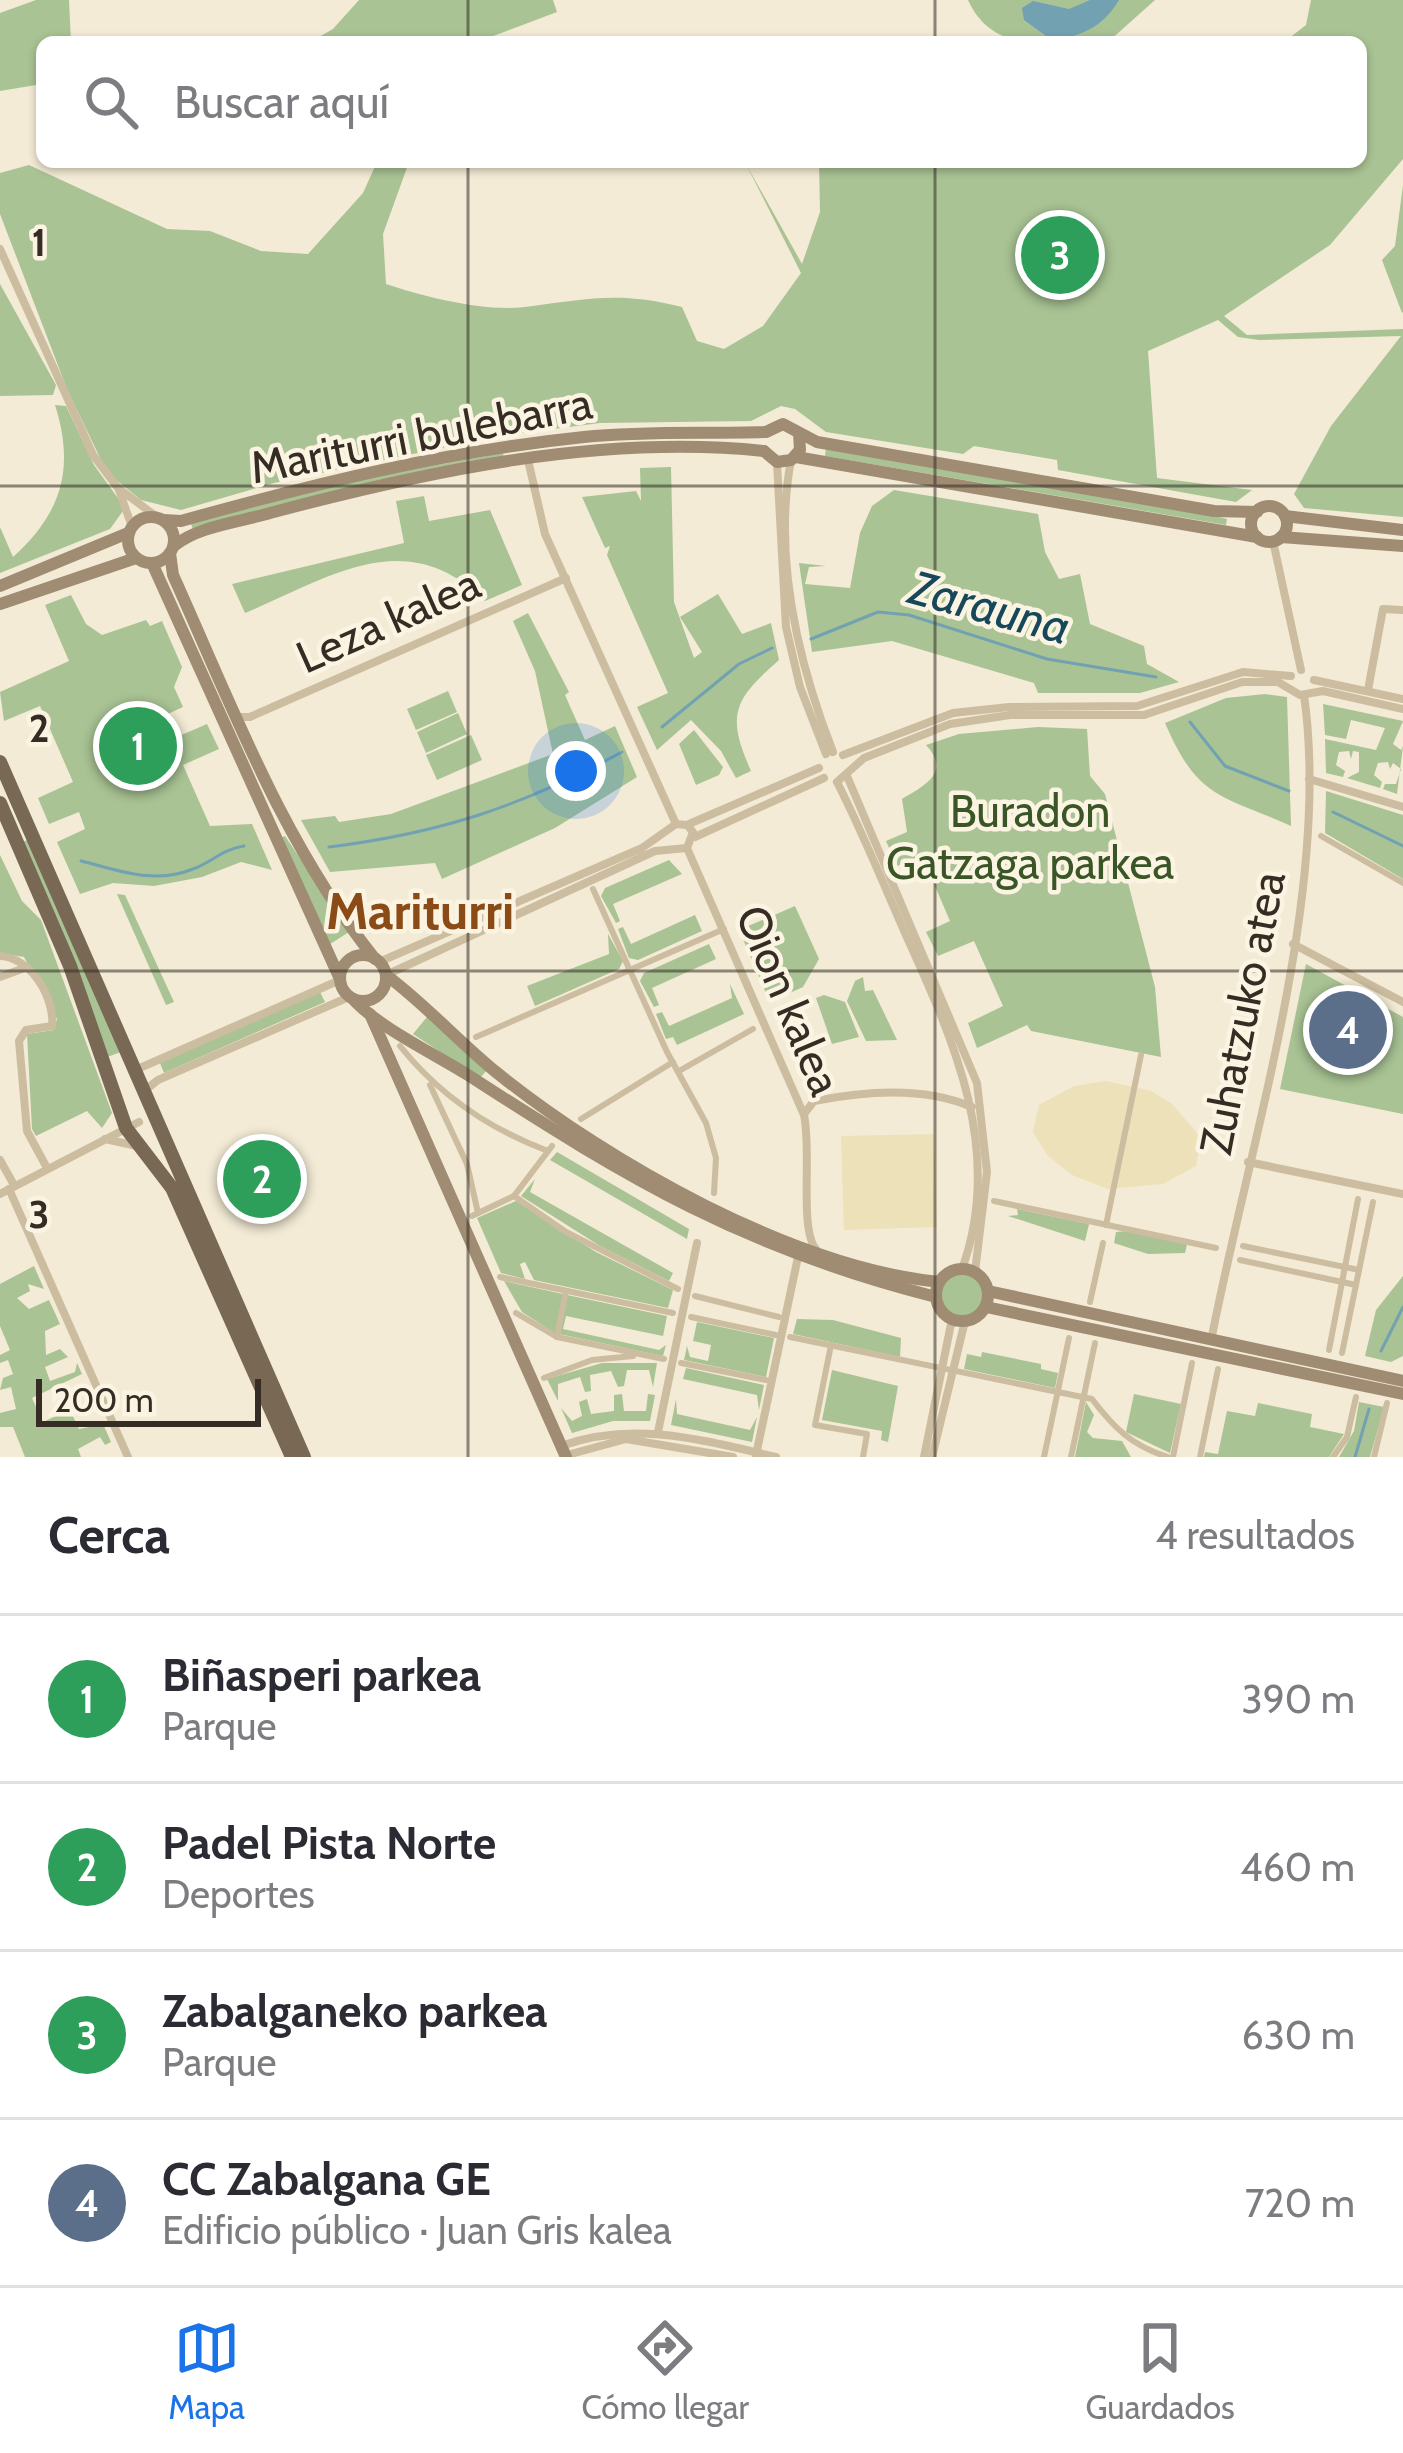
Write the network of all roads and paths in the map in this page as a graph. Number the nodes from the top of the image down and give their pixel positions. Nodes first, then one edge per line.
1 (0, 249) edge
2 (766, 432) junction
3 (799, 433) junction
4 (764, 451) junction
5 (528, 460) junction
6 (788, 460) junction
7 (118, 488) junction
8 (1257, 512) junction
9 (1285, 516) junction
10 (160, 519) junction
11 (130, 530) junction
12 (1403, 530) edge
13 (1257, 537) junction
14 (1277, 539) junction
15 (1403, 546) edge
16 (172, 549) junction
17 (136, 558) junction
18 (152, 563) junction
19 (566, 578) junction
20 (0, 586) edge
21 (0, 604) edge
22 (1403, 610) edge
23 (1294, 677) junction
24 (1314, 680) junction
25 (1368, 690) junction
26 (1307, 693) junction
27 (1403, 699) edge
28 (1403, 709) edge
29 (236, 717) junction
30 (834, 754) junction
31 (0, 762) edge
32 (819, 768) junction
33 (848, 773) junction
34 (824, 778) junction
35 (1309, 779) junction
36 (837, 782) junction
37 (0, 802) edge
38 (1403, 807) edge
39 (687, 825) junction
40 (672, 828) junction
41 (1321, 836) dead end
42 (694, 838) junction
43 (673, 847) junction
44 (688, 848) junction
45 (1403, 884) edge
46 (593, 889) dead end
47 (724, 929) junction
48 (1293, 944) junction
49 (3, 956) edge
50 (380, 965) junction
51 (404, 965) junction
52 (28, 967) junction
53 (629, 972) junction
54 (4, 974) edge
55 (340, 979) junction
56 (407, 991) junction
57 (351, 998) junction
58 (376, 998) junction
59 (1403, 1003) edge
60 (380, 1019) junction
61 (753, 1029) dead end
62 (476, 1037) dead end
63 (123, 1041) junction
64 (394, 1048) junction
65 (1141, 1055) dead end
66 (673, 1062) junction
67 (150, 1064) junction
68 (133, 1071) junction
69 (679, 1071) junction
70 (429, 1082) junction
71 (112, 1088) junction
72 (143, 1092) junction
73 (149, 1108) junction
74 (973, 1108) junction
75 (804, 1115) junction
76 (126, 1117) junction
77 (581, 1119) dead end
78 (104, 1139) junction
79 (139, 1147) junction
80 (0, 1160) edge
81 (1248, 1162) junction
82 (47, 1168) junction
83 (8, 1189) edge
84 (714, 1193) dead end
85 (1403, 1194) edge
86 (514, 1196) junction
87 (1358, 1199) dead end
88 (994, 1202) dead end
89 (1373, 1202) dead end
90 (1106, 1225) junction
91 (697, 1243) dead end
92 (1103, 1243) dead end
93 (1243, 1246) dead end
94 (1216, 1248) dead end
95 (817, 1250) junction
96 (798, 1257) junction
97 (1240, 1260) dead end
98 (1345, 1267) junction
99 (969, 1270) junction
100 (1359, 1270) junction
101 (500, 1277) dead end
102 (1342, 1282) junction
103 (1356, 1285) junction
104 (678, 1289) dead end
105 (938, 1290) junction
106 (566, 1291) junction
107 (988, 1291) junction
108 (695, 1296) dead end
109 (1090, 1302) dead end
110 (986, 1307) junction
111 (516, 1313) dead end
112 (673, 1313) dead end
113 (691, 1317) dead end
114 (779, 1318) dead end
115 (958, 1320) junction
116 (776, 1335) dead end
117 (557, 1337) junction
118 (790, 1337) dead end
119 (1069, 1338) dead end
120 (1210, 1341) junction
121 (1095, 1343) dead end
122 (831, 1346) junction
123 (1329, 1350) dead end
124 (1342, 1353) dead end
125 (640, 1355) junction
126 (664, 1359) dead end
127 (681, 1363) dead end
128 (1192, 1364) dead end
129 (947, 1368) junction
130 (1218, 1369) dead end
131 (544, 1378) dead end
132 (766, 1380) dead end
133 (1403, 1381) edge
134 (1058, 1391) junction
135 (1403, 1394) edge
136 (1356, 1396) dead end
137 (1084, 1397) junction
138 (1387, 1403) dead end
139 (658, 1432) junction
140 (564, 1453) edge
141 (756, 1455) edge
142 (128, 1457) edge
143 (292, 1457) edge
144 (304, 1457) edge
145 (733, 1457) edge
146 (776, 1457) edge
147 (862, 1457) edge
148 (928, 1457) edge
149 (1044, 1457) edge
150 (1071, 1457) edge
151 (1170, 1457) edge
152 (1200, 1457) edge
153 (1333, 1457) edge
154 (1374, 1457) edge

1 - 7 street
2 - 3 main road, Mariturri bulebarra
2 - 4 main road
2 - 10 main road, Mariturri bulebarra
3 - 6 main road
3 - 8 main road
4 - 5 main road, Mariturri bulebarra
4 - 6 main road
5 - 16 main road, Mariturri bulebarra
5 - 19 street
6 - 13 main road
6 - 30 street
7 - 10 street
7 - 11 street
8 - 9 main road
8 - 13 main road
9 - 12 main road
9 - 14 main road
10 - 11 main road
10 - 16 main road
11 - 17 main road
11 - 20 main road
13 - 14 main road
14 - 15 main road
14 - 23 street
16 - 18 main road
16 - 29 main road
17 - 18 main road
17 - 21 main road
18 - 55 main road
19 - 29 street, Leza kalea
19 - 40 street
22 - 25 street
23 - 24 street
23 - 26 street
23 - 30 street
23 - 33 street
24 - 25 street
24 - 26 street, Zuhatzuko atea
25 - 27 street
26 - 28 street
26 - 35 street, Zuhatzuko atea
29 - 50 main road
30 - 32 street
30 - 33 street
31 - 63 main road
32 - 34 street
32 - 39 street
33 - 36 street
33 - 99 street
34 - 36 street
34 - 42 street
35 - 38 street
35 - 48 street, Zuhatzuko atea
36 - 74 street
37 - 71 main road
39 - 40 street
39 - 42 street
40 - 43 street
40 - 50 street
41 - 45 street
42 - 44 street
43 - 44 street
43 - 51 street
44 - 47 street, Oion kalea
46 - 53 street
47 - 53 street
47 - 75 street, Oion kalea
48 - 59 street
48 - 81 street, Zuhatzuko atea
49 - 52 street
49 - 54 street
50 - 51 street
50 - 55 main road
50 - 56 main road
50 - 58 main road
51 - 56 street
52 - 54 street
52 - 82 street
53 - 62 street
53 - 66 street
55 - 57 main road
55 - 67 street
56 - 95 main road
57 - 58 main road
57 - 60 main road
57 - 72 street
58 - 60 main road
60 - 64 main road
60 - 64 main road
60 - 96 main road
61 - 69 street
63 - 67 street
63 - 68 main road
64 - 70 street
64 - 140 main road
65 - 90 street
66 - 69 street
66 - 77 street
67 - 68 street
68 - 71 main road
68 - 72 main road
69 - 84 street
70 - 86 street
70 - 86 street
71 - 76 main road
72 - 73 main road
73 - 76 main road
73 - 144 main road
74 - 75 street
74 - 99 street
75 - 95 street, Oion kalea
76 - 78 street
76 - 78 street
76 - 79 main road
78 - 79 street
78 - 82 street
79 - 143 main road
80 - 83 street
81 - 85 street
81 - 120 street, Zuhatzuko atea
82 - 83 street
83 - 142 street
86 - 104 street
87 - 98 street
88 - 90 street
89 - 100 street
90 - 94 street
91 - 139 street
92 - 109 street
93 - 98 street
95 - 105 main road
96 - 105 main road
96 - 141 street
97 - 102 street
98 - 100 street
98 - 102 street
99 - 105 main road
99 - 107 main road
100 - 103 street
101 - 106 street
102 - 103 street
102 - 123 street
103 - 124 street
105 - 115 main road
106 - 112 street
106 - 117 street
107 - 110 main road
107 - 120 main road
108 - 114 street
110 - 115 main road
110 - 135 main road
111 - 117 street
113 - 116 street
115 - 129 street
117 - 125 street
118 - 122 street
119 - 134 street
120 - 133 main road
121 - 137 street
122 - 129 street
122 - 147 street
125 - 126 street
125 - 131 street
127 - 132 street
128 - 151 street
129 - 134 street
129 - 148 street
130 - 152 street
134 - 137 street
134 - 149 street
136 - 153 street
137 - 150 street
137 - 151 street
138 - 154 street
139 - 140 street
139 - 141 street
140 - 145 street
141 - 146 street

